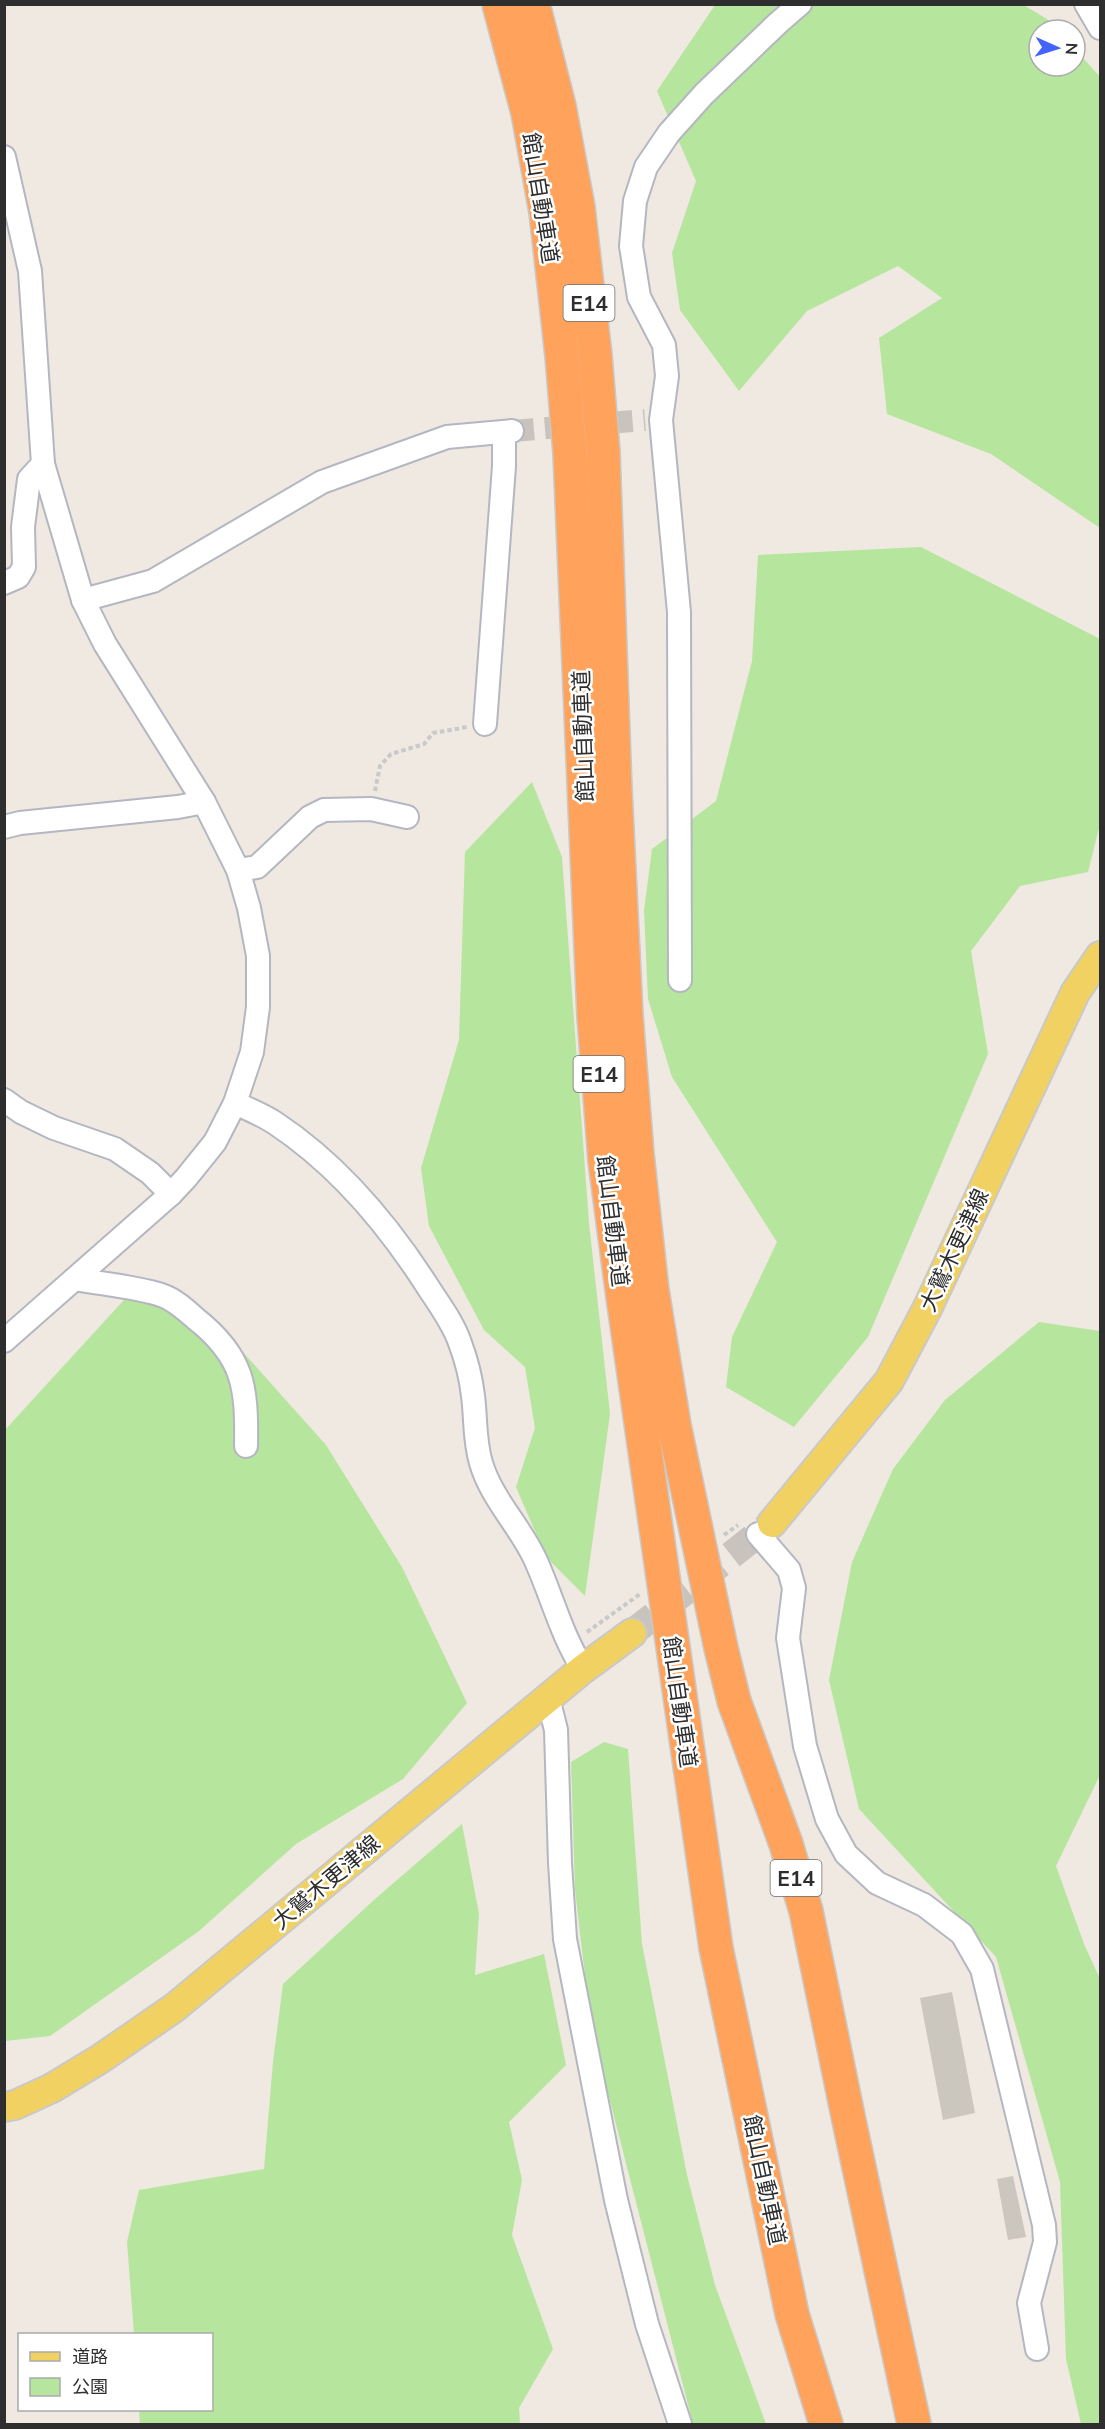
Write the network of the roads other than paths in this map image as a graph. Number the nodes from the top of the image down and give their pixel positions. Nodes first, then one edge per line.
1 (499, 4) edge
2 (533, 4) edge
3 (800, 4) edge
4 (1086, 4) edge
5 (1101, 28) edge
6 (4, 157) edge
7 (43, 464) junction
8 (4, 583) edge
9 (83, 600) junction
10 (486, 724) road end
11 (204, 802) junction
12 (407, 817) dead end
13 (4, 827) edge
14 (238, 870) junction
15 (1101, 956) edge
16 (680, 980) dead end
17 (4, 1100) edge
18 (235, 1102) junction
19 (171, 1194) junction
20 (75, 1279) junction
21 (4, 1341) edge
22 (246, 1446) dead end
23 (759, 1525) joint
24 (632, 1633) tunnel mouth
25 (575, 1657) junction
26 (548, 1698) junction
27 (4, 2107) edge
28 (1037, 2349) dead end
29 (680, 2424) edge
30 (826, 2424) edge
31 (913, 2424) edge

1 - 30 highway, 館山自動車道 / E14
2 - 31 highway, 館山自動車道 / E14
3 - 16 street
4 - 5 street
6 - 7 street
7 - 8 street
7 - 9 street
9 - 10 street
9 - 11 street
11 - 13 street
11 - 14 street
12 - 14 street
14 - 18 street
15 - 23 main road, 大鷲木更津線
17 - 19 street
18 - 19 street
18 - 25 street
19 - 20 street
20 - 21 street
20 - 22 street
23 - 28 street
24 - 25 main road, 大鷲木更津線
25 - 26 main road, 大鷲木更津線
26 - 27 main road, 大鷲木更津線
26 - 29 street

